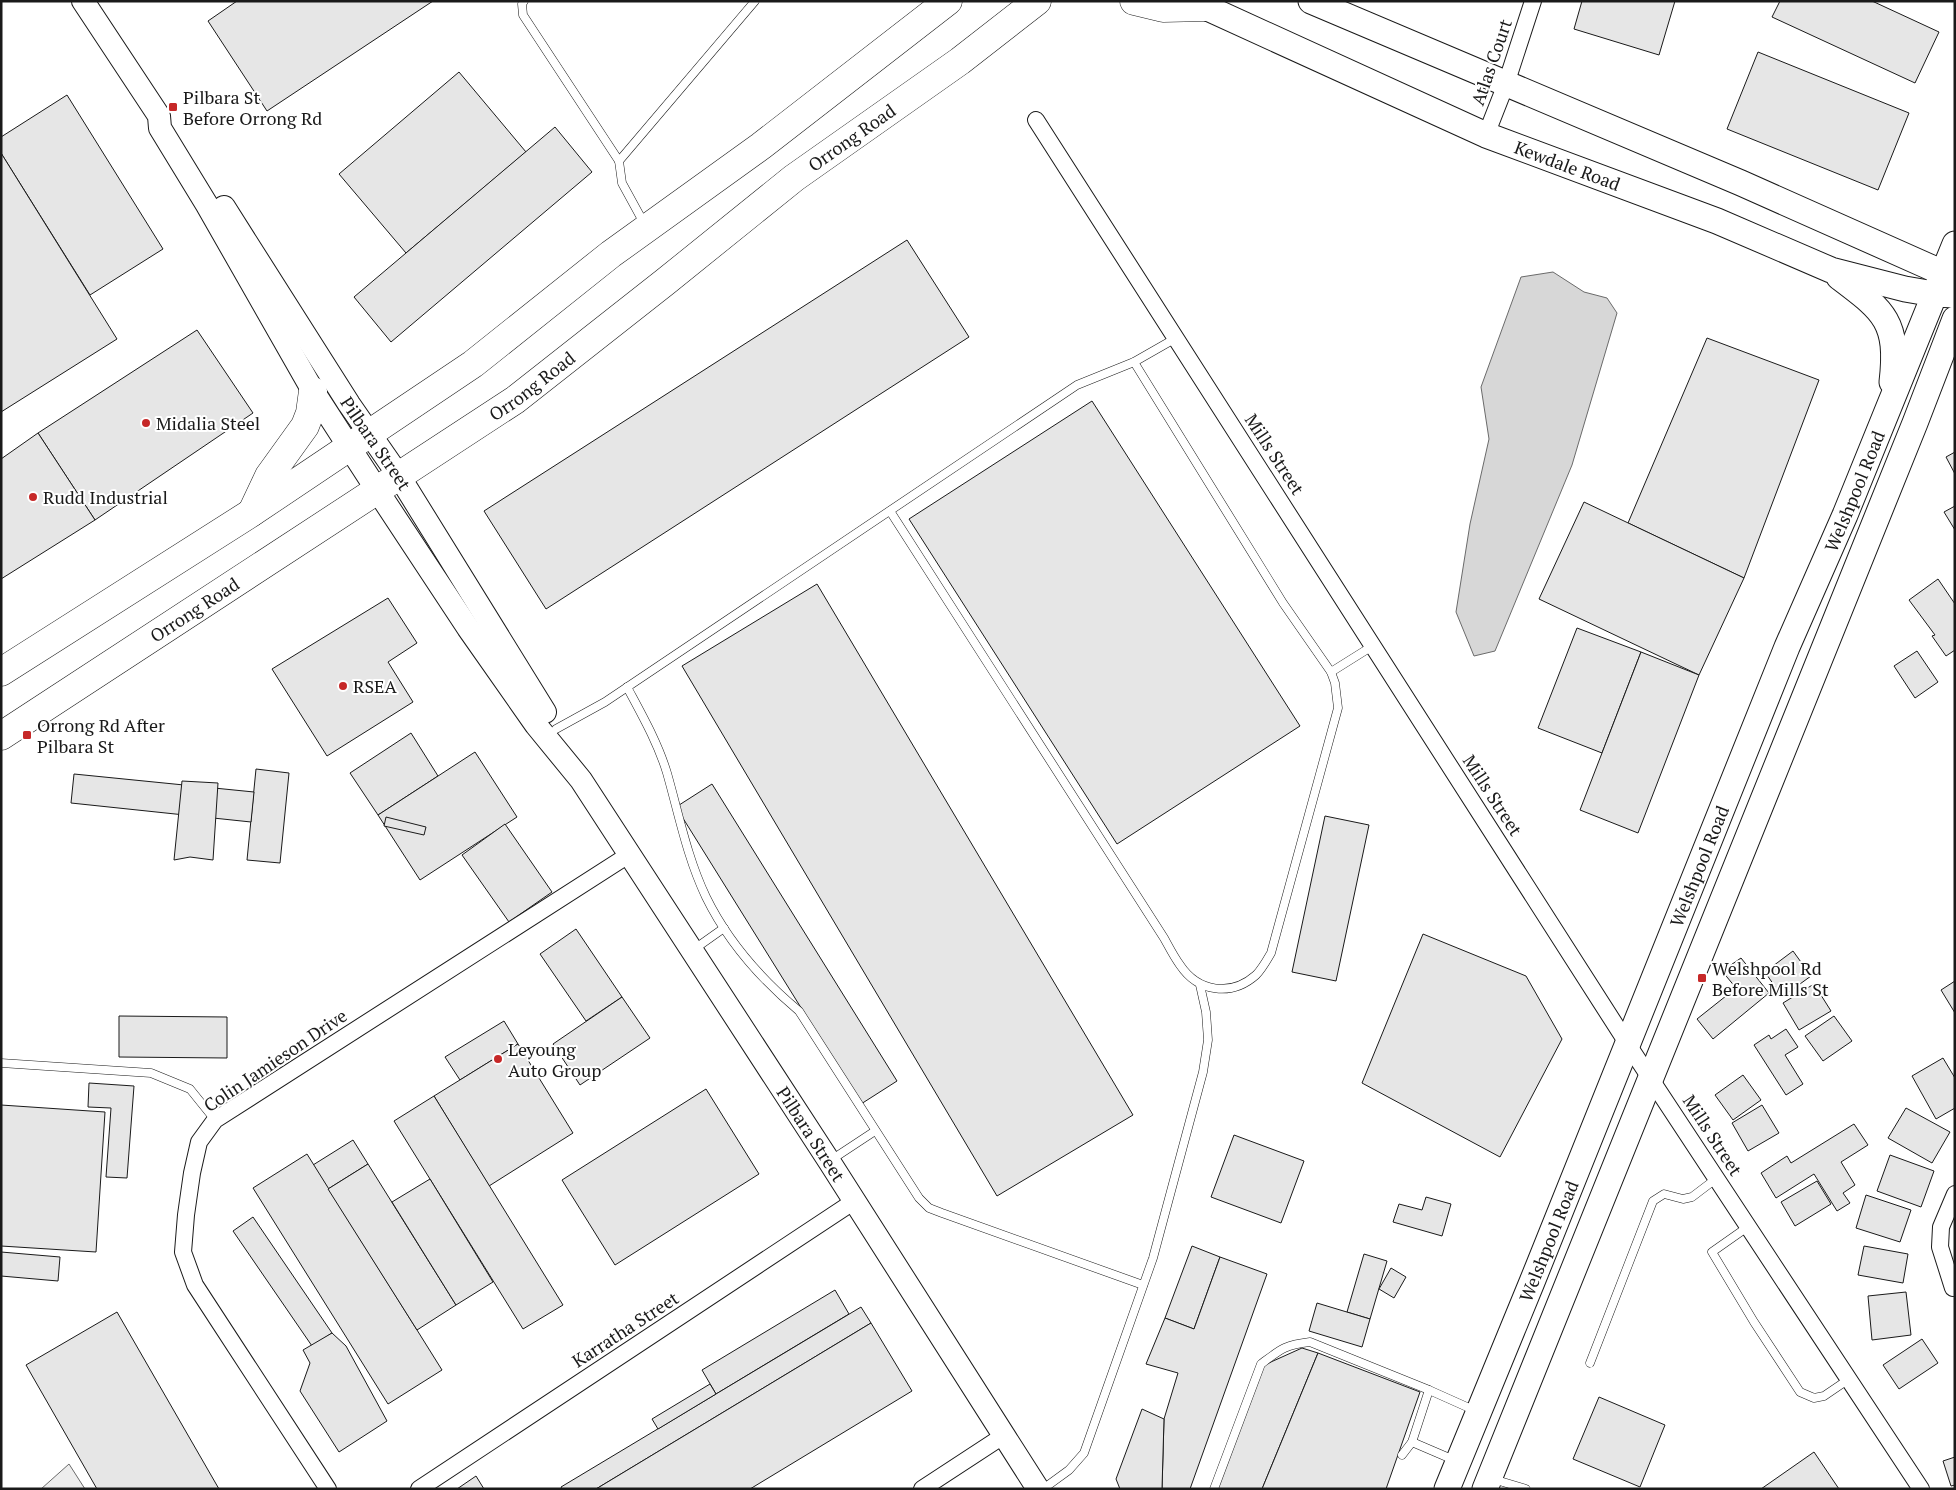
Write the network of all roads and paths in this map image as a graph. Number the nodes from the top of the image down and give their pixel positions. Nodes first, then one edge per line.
1 (83, 1) edge
2 (524, 1) edge
3 (755, 1) edge
4 (1037, 1) edge
5 (1134, 1) edge
6 (1311, 1) edge
7 (1533, 1) edge
8 (1198, 4) edge
9 (940, 6) edge
10 (1506, 84) junction
11 (159, 116) junction
12 (1036, 120) dead end
13 (1486, 135) junction
14 (619, 161) junction
15 (647, 229) junction
16 (1955, 244) edge
17 (1831, 270) junction
18 (1947, 286) edge
19 (1955, 319) edge
20 (1176, 338) junction
21 (1946, 358) edge
22 (1134, 362) junction
23 (313, 391) junction
24 (1889, 406) junction
25 (360, 441) junction
26 (388, 483) junction
27 (890, 511) junction
28 (251, 513) junction
29 (1374, 646) junction
30 (1, 672) edge
31 (1331, 672) junction
32 (627, 687) junction
33 (556, 729) junction
34 (1, 736) edge
35 (581, 780) junction
36 (630, 854) junction
37 (724, 928) junction
38 (692, 950) junction
39 (1200, 985) junction
40 (1627, 1042) junction
41 (1, 1063) edge
42 (1651, 1077) junction
43 (215, 1120) junction
44 (875, 1131) junction
45 (829, 1161) junction
46 (1717, 1178) junction
47 (1955, 1194) edge
48 (853, 1202) junction
49 (1749, 1226) junction
50 (1144, 1285) junction
51 (1953, 1288) dead end
52 (1590, 1363) dead end
53 (1849, 1379) junction
54 (1429, 1390) junction
55 (1479, 1412) junction
56 (1003, 1436) junction
57 (1412, 1442) junction
58 (1402, 1455) dead end
59 (1458, 1462) junction
60 (1487, 1483) edge
61 (328, 1489) edge
62 (419, 1489) edge
63 (922, 1489) edge
64 (1038, 1489) edge
65 (1043, 1489) edge
66 (1214, 1489) edge
67 (1448, 1489) edge
68 (1526, 1489) edge
69 (1921, 1489) edge

1 - 11 main road, Pilbara Street
2 - 14 lane
3 - 14 lane
4 - 26 highway, Orrong Road
5 - 8 highway
6 - 10 main road
7 - 10 street, Atlas Court
8 - 13 main road, Kewdale Road
9 - 15 highway
10 - 13 street, Atlas Court
10 - 18 main road
11 - 23 main road, Pilbara Street
11 - 25 main road, Pilbara Street
12 - 20 street, Mills Street
13 - 17 main road, Kewdale Road
14 - 15 lane
15 - 25 highway
16 - 18 main road, Welshpool Road
17 - 18 main road, Kewdale Road
17 - 24 main road
18 - 24 main road, Welshpool Road
19 - 21 main road, Welshpool Road
20 - 22 lane
20 - 29 street, Mills Street
21 - 42 main road, Welshpool Road
22 - 27 lane
22 - 31 lane
23 - 25 main road, Pilbara Street
23 - 28 highway
24 - 40 main road, Welshpool Road
25 - 26 main road, Pilbara Street
25 - 28 highway
26 - 33 main road, Pilbara Street
26 - 34 highway, Orrong Road
26 - 35 main road, Pilbara Street
27 - 32 lane
27 - 39 lane
28 - 30 highway
29 - 31 lane
29 - 40 street, Mills Street
31 - 39 lane
32 - 33 lane
32 - 37 lane
33 - 35 main road, Pilbara Street
35 - 36 main road, Pilbara Street
36 - 38 main road, Pilbara Street
36 - 43 street, Colin Jamieson Drive
37 - 38 lane
37 - 44 lane
38 - 45 main road, Pilbara Street
39 - 50 lane
40 - 42 street, Mills Street
40 - 55 main road, Welshpool Road
41 - 43 lane
42 - 46 street, Mills Street
42 - 60 main road, Welshpool Road
43 - 61 street, Colin Jamieson Drive
44 - 45 lane
44 - 50 lane
45 - 48 main road, Pilbara Street
46 - 49 street, Mills Street
46 - 52 lane
47 - 51 street
48 - 56 main road, Pilbara Street
48 - 62 street, Karratha Street
49 - 53 street, Mills Street
49 - 53 lane
50 - 65 lane
53 - 69 street, Mills Street
54 - 55 lane
54 - 57 lane
54 - 66 lane
55 - 59 main road, Welshpool Road
56 - 63 street
56 - 64 main road, Pilbara Street
57 - 58 lane
57 - 59 lane
59 - 67 main road, Welshpool Road
60 - 68 lane

